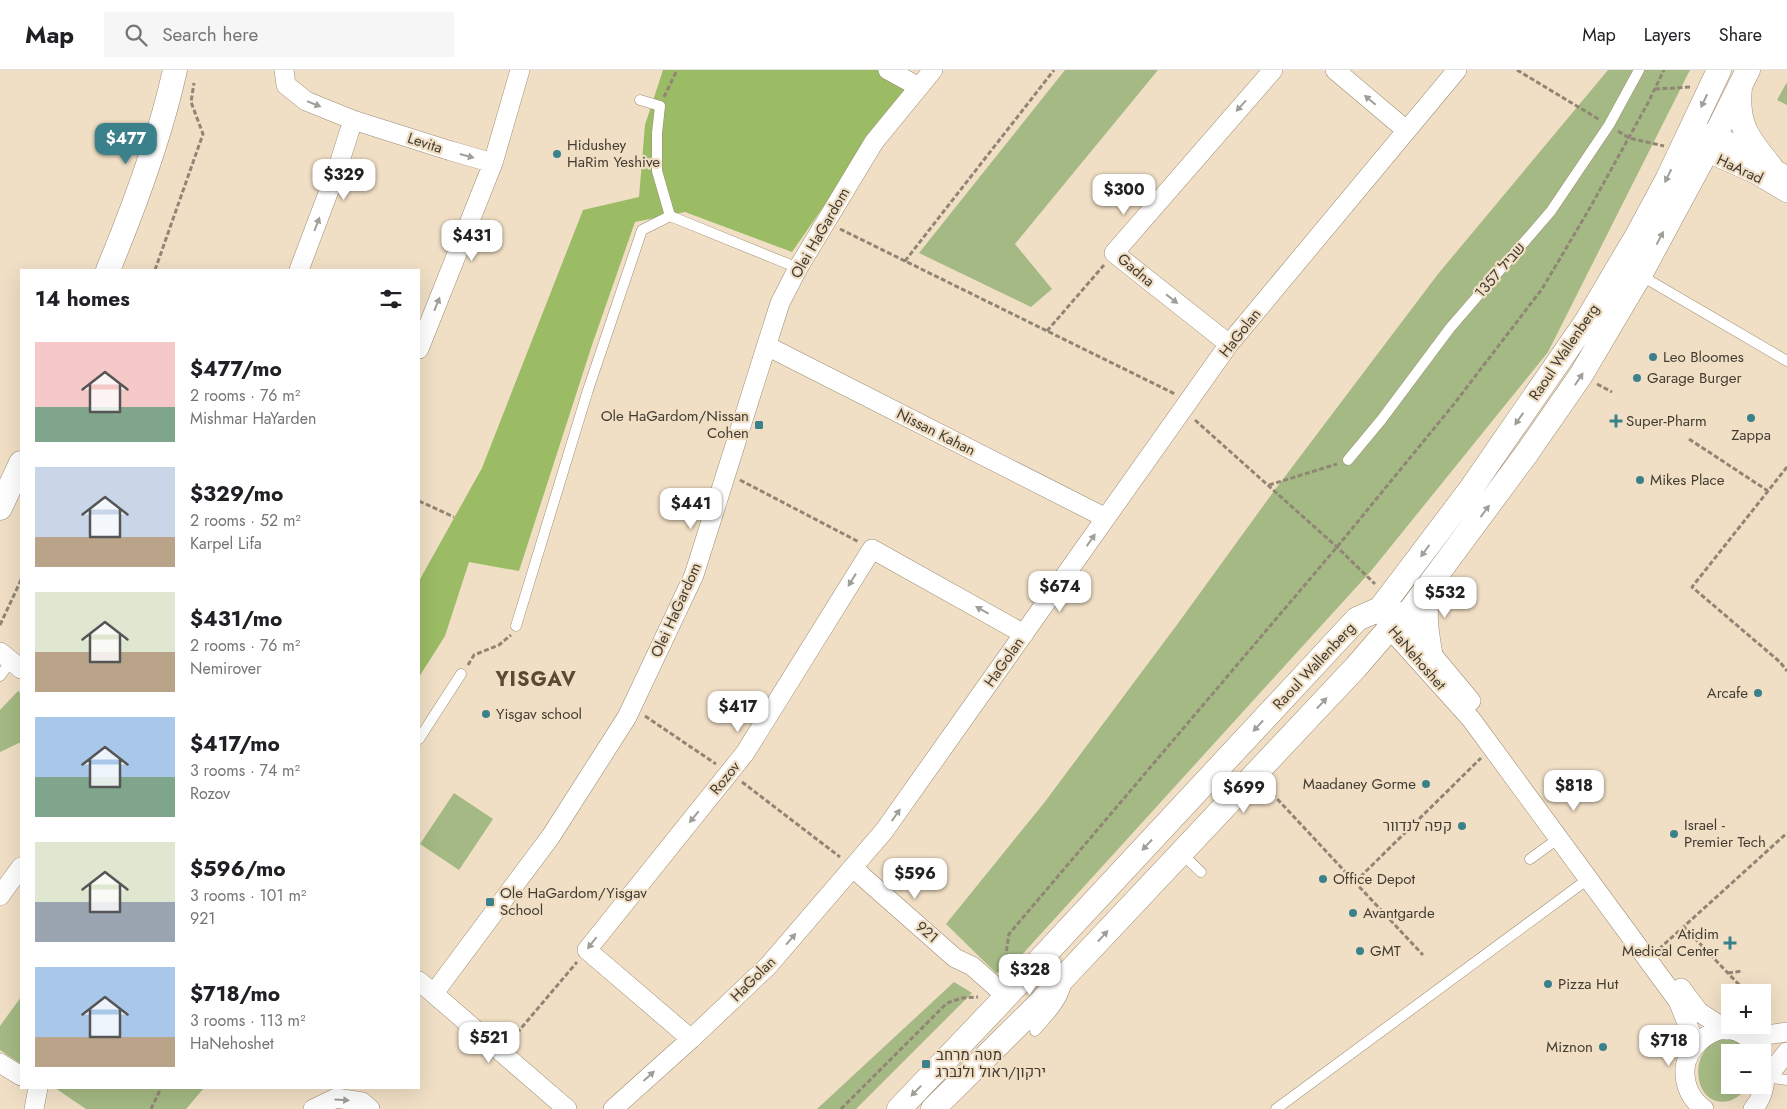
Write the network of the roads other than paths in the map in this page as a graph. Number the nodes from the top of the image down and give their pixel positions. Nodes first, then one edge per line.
1 (284, 70) edge
2 (520, 70) edge
3 (888, 70) edge
4 (933, 70) edge
5 (1273, 70) edge
6 (1335, 70) edge
7 (1457, 70) edge
8 (1639, 70) edge
9 (1719, 70) edge
10 (185, 75) edge
11 (1744, 78) edge
12 (919, 87) junction
13 (640, 100) dead end
14 (353, 120) junction
15 (1406, 130) junction
16 (1690, 132) junction
17 (1711, 143) junction
18 (493, 163) junction
19 (1779, 171) edge
20 (1787, 193) edge
21 (670, 216) junction
22 (798, 268) junction
23 (108, 269) edge
24 (299, 269) edge
25 (1640, 275) junction
26 (1229, 344) junction
27 (420, 346) edge
28 (767, 346) junction
29 (1787, 361) edge
30 (1348, 460) road end
31 (20, 465) edge
32 (0, 508) edge
33 (1106, 518) junction
34 (1431, 584) junction
35 (1390, 618) junction
36 (516, 626) road end
37 (1024, 634) junction
38 (1430, 652) junction
39 (11, 661) edge
40 (461, 674) road end
41 (0, 676) edge
42 (420, 737) edge
43 (1559, 838) junction
44 (1181, 853) junction
45 (1530, 859) dead end
46 (20, 868) edge
47 (853, 868) junction
48 (1201, 872) dead end
49 (1588, 879) junction
50 (0, 896) edge
51 (420, 982) edge
52 (434, 993) junction
53 (998, 998) junction
54 (1029, 1025) junction
55 (1721, 1026) edge
56 (1721, 1031) edge
57 (1787, 1032) edge
58 (1745, 1034) edge
59 (1752, 1037) junction
60 (691, 1040) junction
61 (1787, 1052) edge
62 (1688, 1058) junction
63 (0, 1063) edge
64 (20, 1075) edge
65 (1777, 1076) edge
66 (38, 1089) edge
67 (34, 1109) edge
68 (313, 1109) edge
69 (370, 1109) edge
70 (567, 1109) edge
71 (613, 1109) edge
72 (899, 1109) edge
73 (933, 1109) edge
74 (956, 1109) edge
75 (1276, 1109) edge
76 (1704, 1109) edge
77 (1753, 1109) edge

1 -> 14 street, Levita
2 - 18 street
3 - 12 street
4 - 12 street, Olei HaGardom
5 -> 26 street, Gadna
15 -> 6 street
7 - 15 street, HaGolan
8 - 30 lane, שביל 1357
9 -> 16 street, Raoul Wallenberg
10 - 23 street
11 - 17 street, Raoul Wallenberg
11 - 19 street
12 - 22 street, Olei HaGardom
13 - 21 lane
14 -> 18 street, Levita
24 -> 14 street
15 - 26 street, HaGolan
16 - 17 street, HaArad
16 -> 35 street, Raoul Wallenberg
17 - 19 street, HaArad
17 - 20 street, HaArad
25 -> 17 street, Raoul Wallenberg
27 -> 18 street
21 - 22 lane
21 - 36 lane
22 - 28 street, Olei HaGardom
25 - 29 lane
34 -> 25 street, Raoul Wallenberg
26 - 33 street, HaGolan
28 - 33 street, Nissan Kahan
28 - 52 street, Olei HaGardom
31 - 32 street
37 -> 33 street, HaGolan
34 - 35 street, Raoul Wallenberg
34 - 38 street
35 - 38 street, HaNehoshet
35 - 43 street, HaNehoshet
44 -> 35 street, Raoul Wallenberg
35 -> 53 street, Raoul Wallenberg
47 -> 37 street, HaGolan
37 -> 60 street, Rozov
38 - 55 street, HaNehoshet
39 - 41 lane
40 - 42 lane
43 - 45 lane
43 - 49 street, HaNehoshet
44 - 48 lane
54 -> 44 street, Raoul Wallenberg
46 - 50 street
47 - 53 street, 921
60 -> 47 street, HaGolan
49 - 62 street, HaNehoshet
49 - 75 lane
51 - 52 street
52 - 70 street
53 - 54 street
53 -> 72 street, Raoul Wallenberg
54 - 73 street, Raoul Wallenberg
54 - 74 street
56 - 62 street
57 - 59 street
58 - 59 street, HaNehoshet
59 - 65 street
71 -> 60 street, HaGolan
61 - 65 street
62 - 76 street, HaNehoshet
63 - 64 street
65 - 77 street
66 - 67 street
68 -> 69 street

